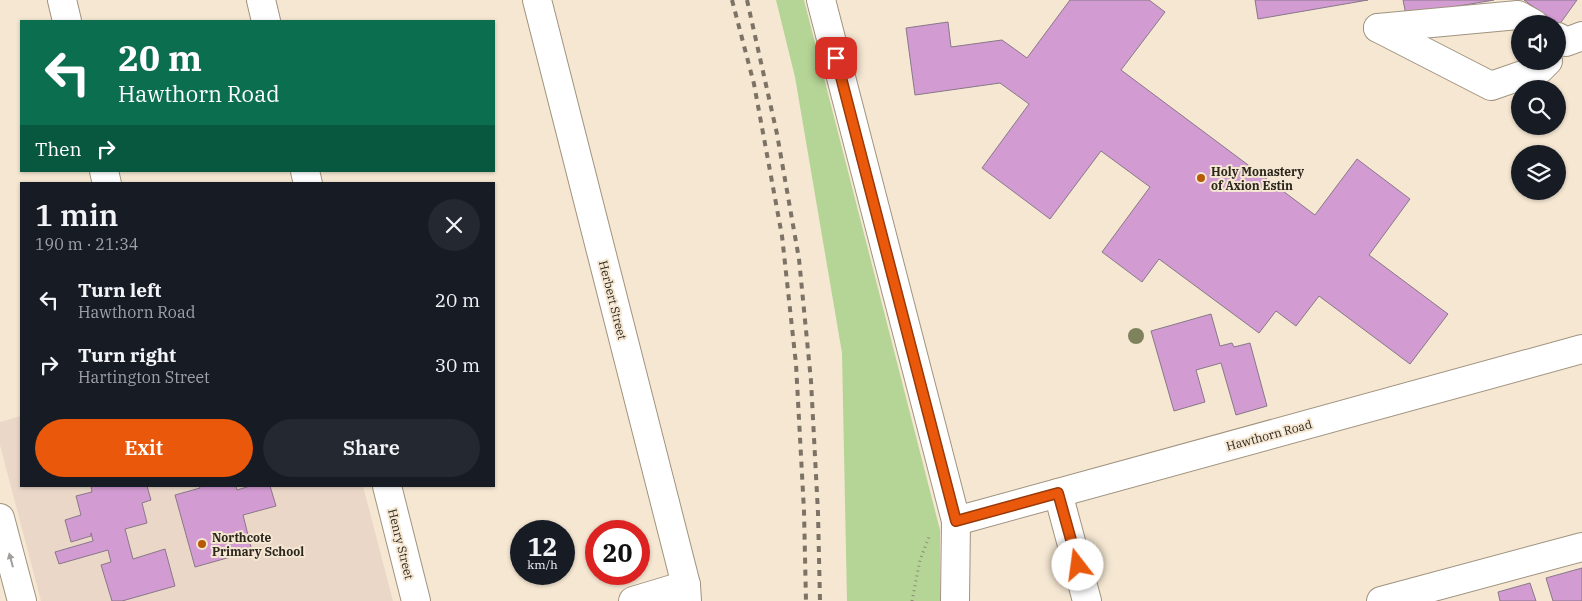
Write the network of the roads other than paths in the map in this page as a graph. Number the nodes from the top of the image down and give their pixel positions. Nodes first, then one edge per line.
1 (62, 0) edge
2 (261, 0) edge
3 (537, 0) edge
4 (821, 0) edge
5 (1511, 16) edge
6 (67, 20) edge
7 (266, 20) edge
8 (1537, 70) edge
9 (1582, 349) edge
10 (387, 487) edge
11 (1058, 493) junction
12 (0, 518) edge
13 (956, 521) junction
14 (1582, 547) edge
15 (687, 593) edge
16 (22, 601) edge
17 (416, 601) edge
18 (633, 601) edge
19 (955, 601) edge
20 (1087, 601) edge
21 (1381, 601) edge

1 - 6 street
2 - 7 street
3 - 15 street, Herbert Street
4 - 13 street
5 - 8 street
9 - 11 street, Hawthorn Road
10 - 17 street, Henry Street
11 - 13 street, Hawthorn Road
11 - 20 street
16 -> 12 street
13 - 19 street
14 - 21 street
15 - 18 street

